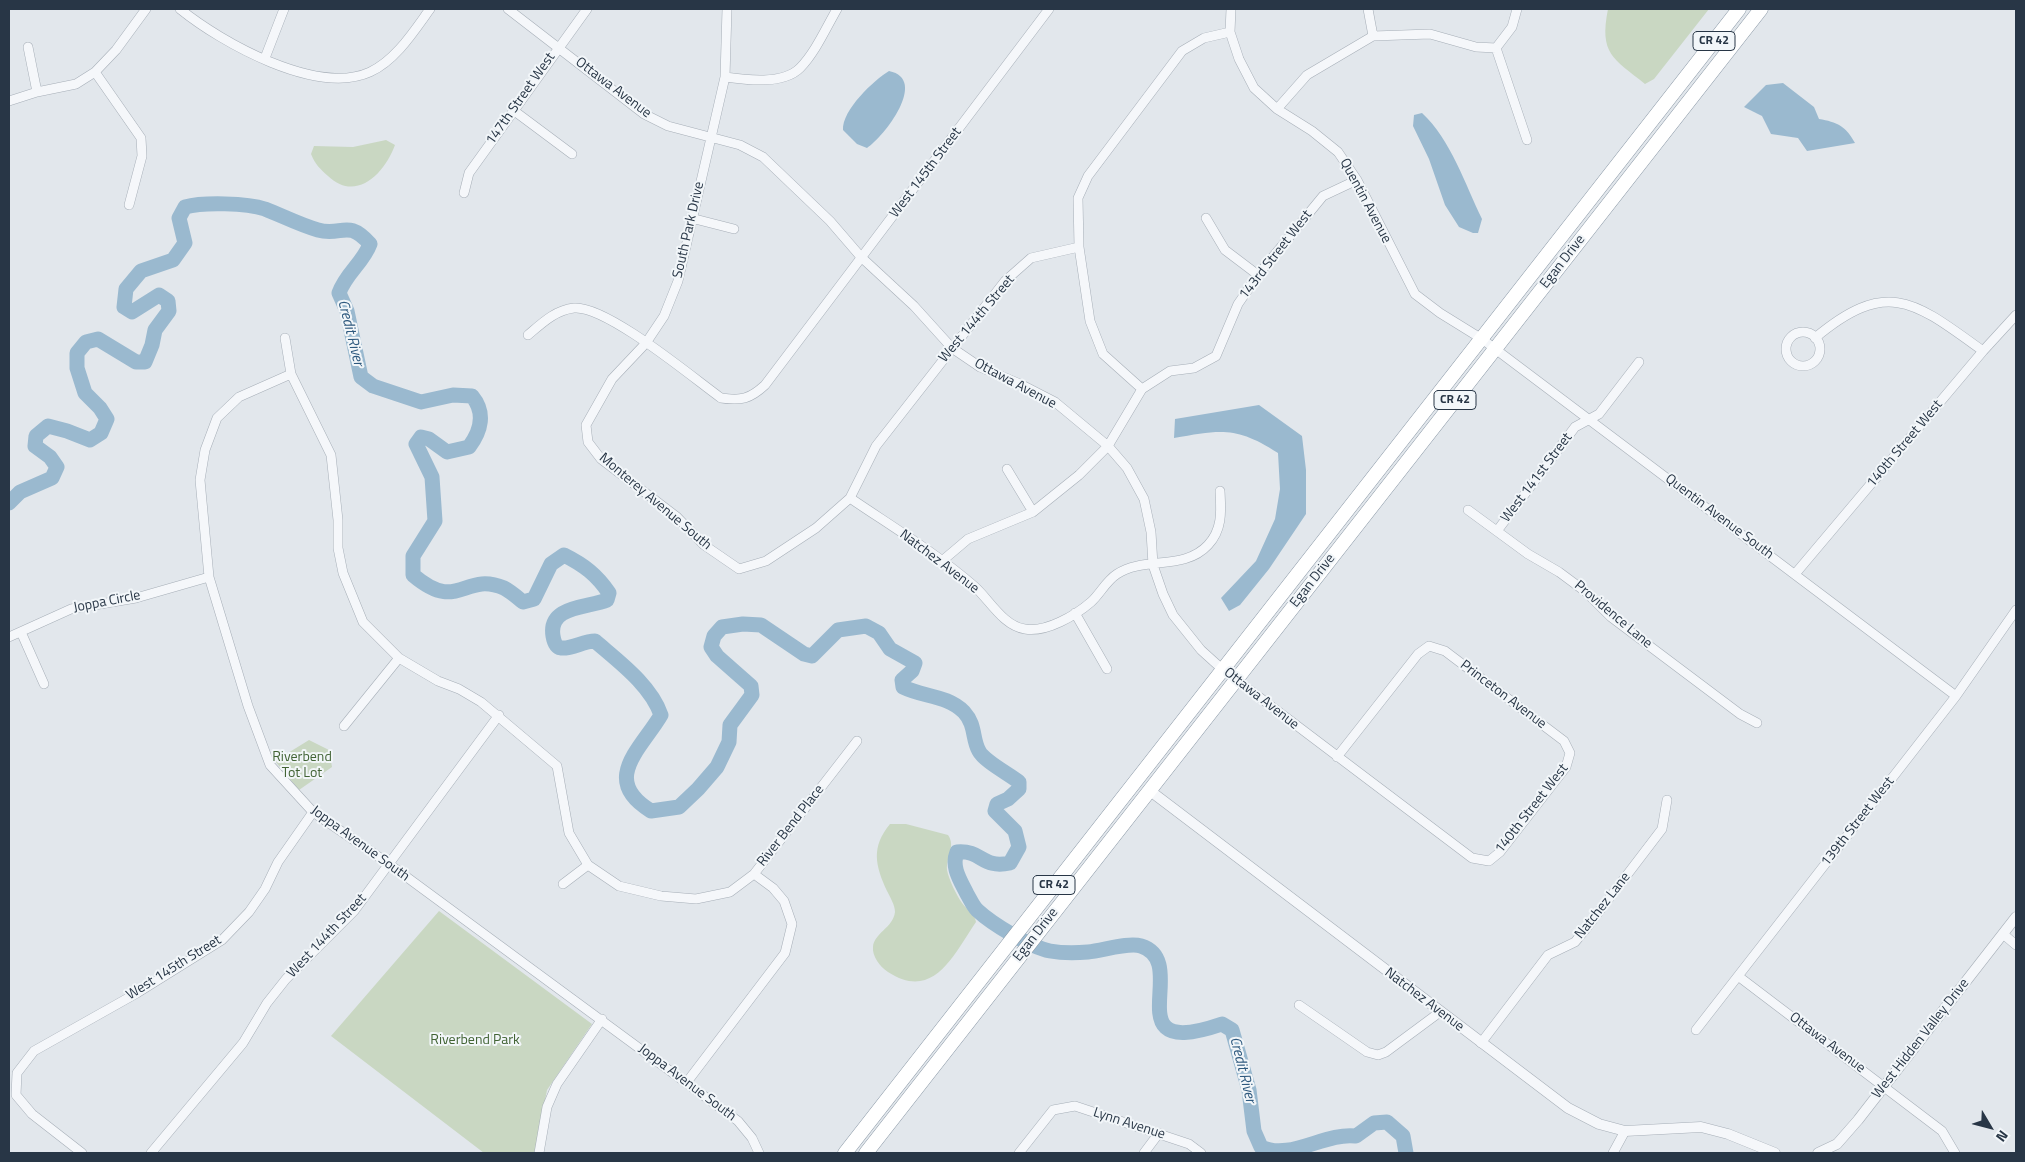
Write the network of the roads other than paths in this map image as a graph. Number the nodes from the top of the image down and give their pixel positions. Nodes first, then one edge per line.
1 (146, 9) edge
2 (180, 9) edge
3 (284, 9) edge
4 (430, 9) edge
5 (508, 9) edge
6 (586, 9) edge
7 (727, 9) edge
8 (837, 9) edge
9 (1049, 9) edge
10 (1231, 9) edge
11 (1368, 9) edge
12 (1517, 9) edge
13 (1739, 9) edge
14 (1760, 9) edge
15 (1230, 32) junction
16 (1373, 36) junction
17 (558, 46) junction
18 (28, 47) dead end
19 (1496, 48) junction
20 (265, 58) junction
21 (96, 72) junction
22 (724, 77) junction
23 (37, 92) junction
24 (9, 101) edge
25 (1277, 109) junction
26 (513, 110) junction
27 (711, 137) junction
28 (1527, 140) dead end
29 (572, 154) dead end
30 (1356, 180) junction
31 (464, 193) dead end
32 (129, 205) dead end
33 (691, 218) junction
34 (1206, 218) dead end
35 (734, 229) dead end
36 (1079, 248) junction
37 (861, 257) junction
38 (1258, 275) junction
39 (2016, 315) edge
40 (528, 335) dead end
41 (285, 338) dead end
42 (1815, 338) dead end
43 (1482, 339) junction
44 (646, 343) junction
45 (952, 348) junction
46 (1495, 349) junction
47 (1983, 351) junction
48 (1639, 362) dead end
49 (291, 374) junction
50 (1142, 389) junction
51 (1590, 419) junction
52 (586, 425) joint
53 (1108, 446) junction
54 (1007, 468) dead end
55 (1220, 491) dead end
56 (850, 498) junction
57 (1468, 510) dead end
58 (1033, 512) junction
59 (1497, 531) junction
60 (942, 561) junction
61 (1153, 565) junction
62 (739, 569) joint
63 (1795, 574) junction
64 (210, 577) junction
65 (2016, 610) edge
66 (1075, 613) junction
67 (21, 632) junction
68 (9, 637) edge
69 (399, 658) junction
70 (1107, 668) dead end
71 (1222, 669) junction
72 (1236, 679) junction
73 (44, 684) dead end
74 (1956, 696) junction
75 (498, 715) junction
76 (1757, 723) dead end
77 (344, 726) dead end
78 (857, 741) dead end
79 (1570, 753) joint
80 (1337, 757) junction
81 (1149, 790) junction
82 (1667, 800) dead end
83 (312, 812) junction
84 (1489, 861) joint
85 (389, 864) junction
86 (588, 865) junction
87 (754, 874) junction
88 (563, 884) dead end
89 (2016, 917) edge
90 (2003, 934) junction
91 (2016, 945) edge
92 (1738, 976) junction
93 (1299, 1005) dead end
94 (1440, 1012) junction
95 (602, 1019) junction
96 (1696, 1030) dead end
97 (1481, 1043) junction
98 (687, 1082) junction
99 (1883, 1086) junction
100 (1625, 1131) junction
101 (1159, 1133) junction
102 (82, 1153) edge
103 (151, 1153) edge
104 (539, 1153) edge
105 (759, 1153) edge
106 (845, 1153) edge
107 (866, 1153) edge
108 (1020, 1153) edge
109 (1144, 1153) edge
110 (1201, 1153) edge
111 (1613, 1153) edge
112 (1775, 1153) edge
113 (1818, 1153) edge
114 (1955, 1153) edge

1 - 21 street
2 - 20 street
3 - 20 street
4 - 20 street
5 - 17 street, Ottawa Avenue
6 - 17 street, 147th Street West
7 - 22 street, South Park Drive
8 - 22 street
9 - 37 street, West 145th Street
10 - 15 street, Quentin Avenue
11 - 16 street
12 - 19 street
13 - 43 highway, Egan Drive / CR 42
14 - 46 highway, Egan Drive / CR 42
15 - 25 street, Quentin Avenue
15 - 36 street
16 - 19 street
16 - 25 street
17 - 26 street, 147th Street West
17 - 27 street, Ottawa Avenue
18 - 23 street
19 - 28 street
21 - 23 street
21 - 32 street
22 - 27 street, South Park Drive
23 - 24 street
25 - 30 street, Quentin Avenue
26 - 29 street
26 - 31 street, 147th Street West
27 - 33 street, South Park Drive
27 - 37 street, Ottawa Avenue
30 - 38 street, 143rd Street West
30 - 43 street, Quentin Avenue
33 - 35 street
33 - 44 street, South Park Drive
34 - 38 street
36 - 45 street, West 144th Street
36 - 50 street
37 - 44 street, West 145th Street
37 - 45 street, Ottawa Avenue
38 - 50 street, 143rd Street West
39 - 47 street, 140th Street West
40 - 44 street
41 - 49 street
42 - 47 street
43 - 46 street, Quentin Avenue South
43 - 71 highway, Egan Drive / CR 42
44 - 52 street, South Park Drive
45 - 53 street, Ottawa Avenue
45 - 56 street, West 144th Street
46 - 51 street, Quentin Avenue South
46 - 72 highway, Egan Drive / CR 42
47 - 63 street, 140th Street West
48 - 51 street, West 141st Street
49 - 64 street, Joppa Avenue South
49 - 69 street
50 - 53 street, 143rd Street West
51 - 59 street, West 141st Street
51 - 63 street, Quentin Avenue South
52 - 62 street, Monterey Avenue South
53 - 58 street, 143rd Street West
53 - 61 street, Ottawa Avenue
54 - 58 street
55 - 61 street
56 - 60 street, Natchez Avenue
56 - 62 street, West 144th Street
57 - 59 street, Providence Lane
58 - 60 street, 143rd Street West
59 - 76 street, Providence Lane
60 - 66 street, Natchez Avenue
61 - 66 street
61 - 71 street, Ottawa Avenue
63 - 74 street, Quentin Avenue South
64 - 67 street, Joppa Circle
64 - 83 street, Joppa Avenue South
65 - 74 street, 139th Street West
66 - 70 street
67 - 68 street, Joppa Circle
67 - 73 street
69 - 75 street
69 - 77 street
71 - 72 street, Ottawa Avenue
71 - 106 highway, Egan Drive / CR 42
72 - 80 street, Ottawa Avenue
72 - 81 highway, Egan Drive / CR 42
74 - 92 street, 139th Street West
75 - 85 street, West 144th Street
75 - 86 street
78 - 87 street, River Bend Place
79 - 80 street, Princeton Avenue
79 - 84 street, 140th Street West
80 - 84 street, Ottawa Avenue
81 - 94 street, Natchez Avenue
81 - 107 highway, Egan Drive / CR 42
82 - 97 street, Natchez Lane
83 - 85 street, Joppa Avenue South
83 - 102 street, West 145th Street
85 - 95 street, Joppa Avenue South
85 - 103 street, West 144th Street
86 - 87 street
86 - 88 street
87 - 98 street, River Bend Place
89 - 90 street, West Hidden Valley Drive
90 - 91 street
90 - 99 street, West Hidden Valley Drive
92 - 96 street, 139th Street West
92 - 99 street, Ottawa Avenue
93 - 94 street
94 - 97 street, Natchez Avenue
95 - 98 street, Joppa Avenue South
95 - 104 street
97 - 100 street, Natchez Avenue
98 - 105 street, Joppa Avenue South
99 - 113 street, West Hidden Valley Drive
99 - 114 street, Ottawa Avenue
100 - 111 street
100 - 112 street, Natchez Avenue
101 - 108 street, Lynn Avenue
101 - 109 street
101 - 110 street, Lynn Avenue

